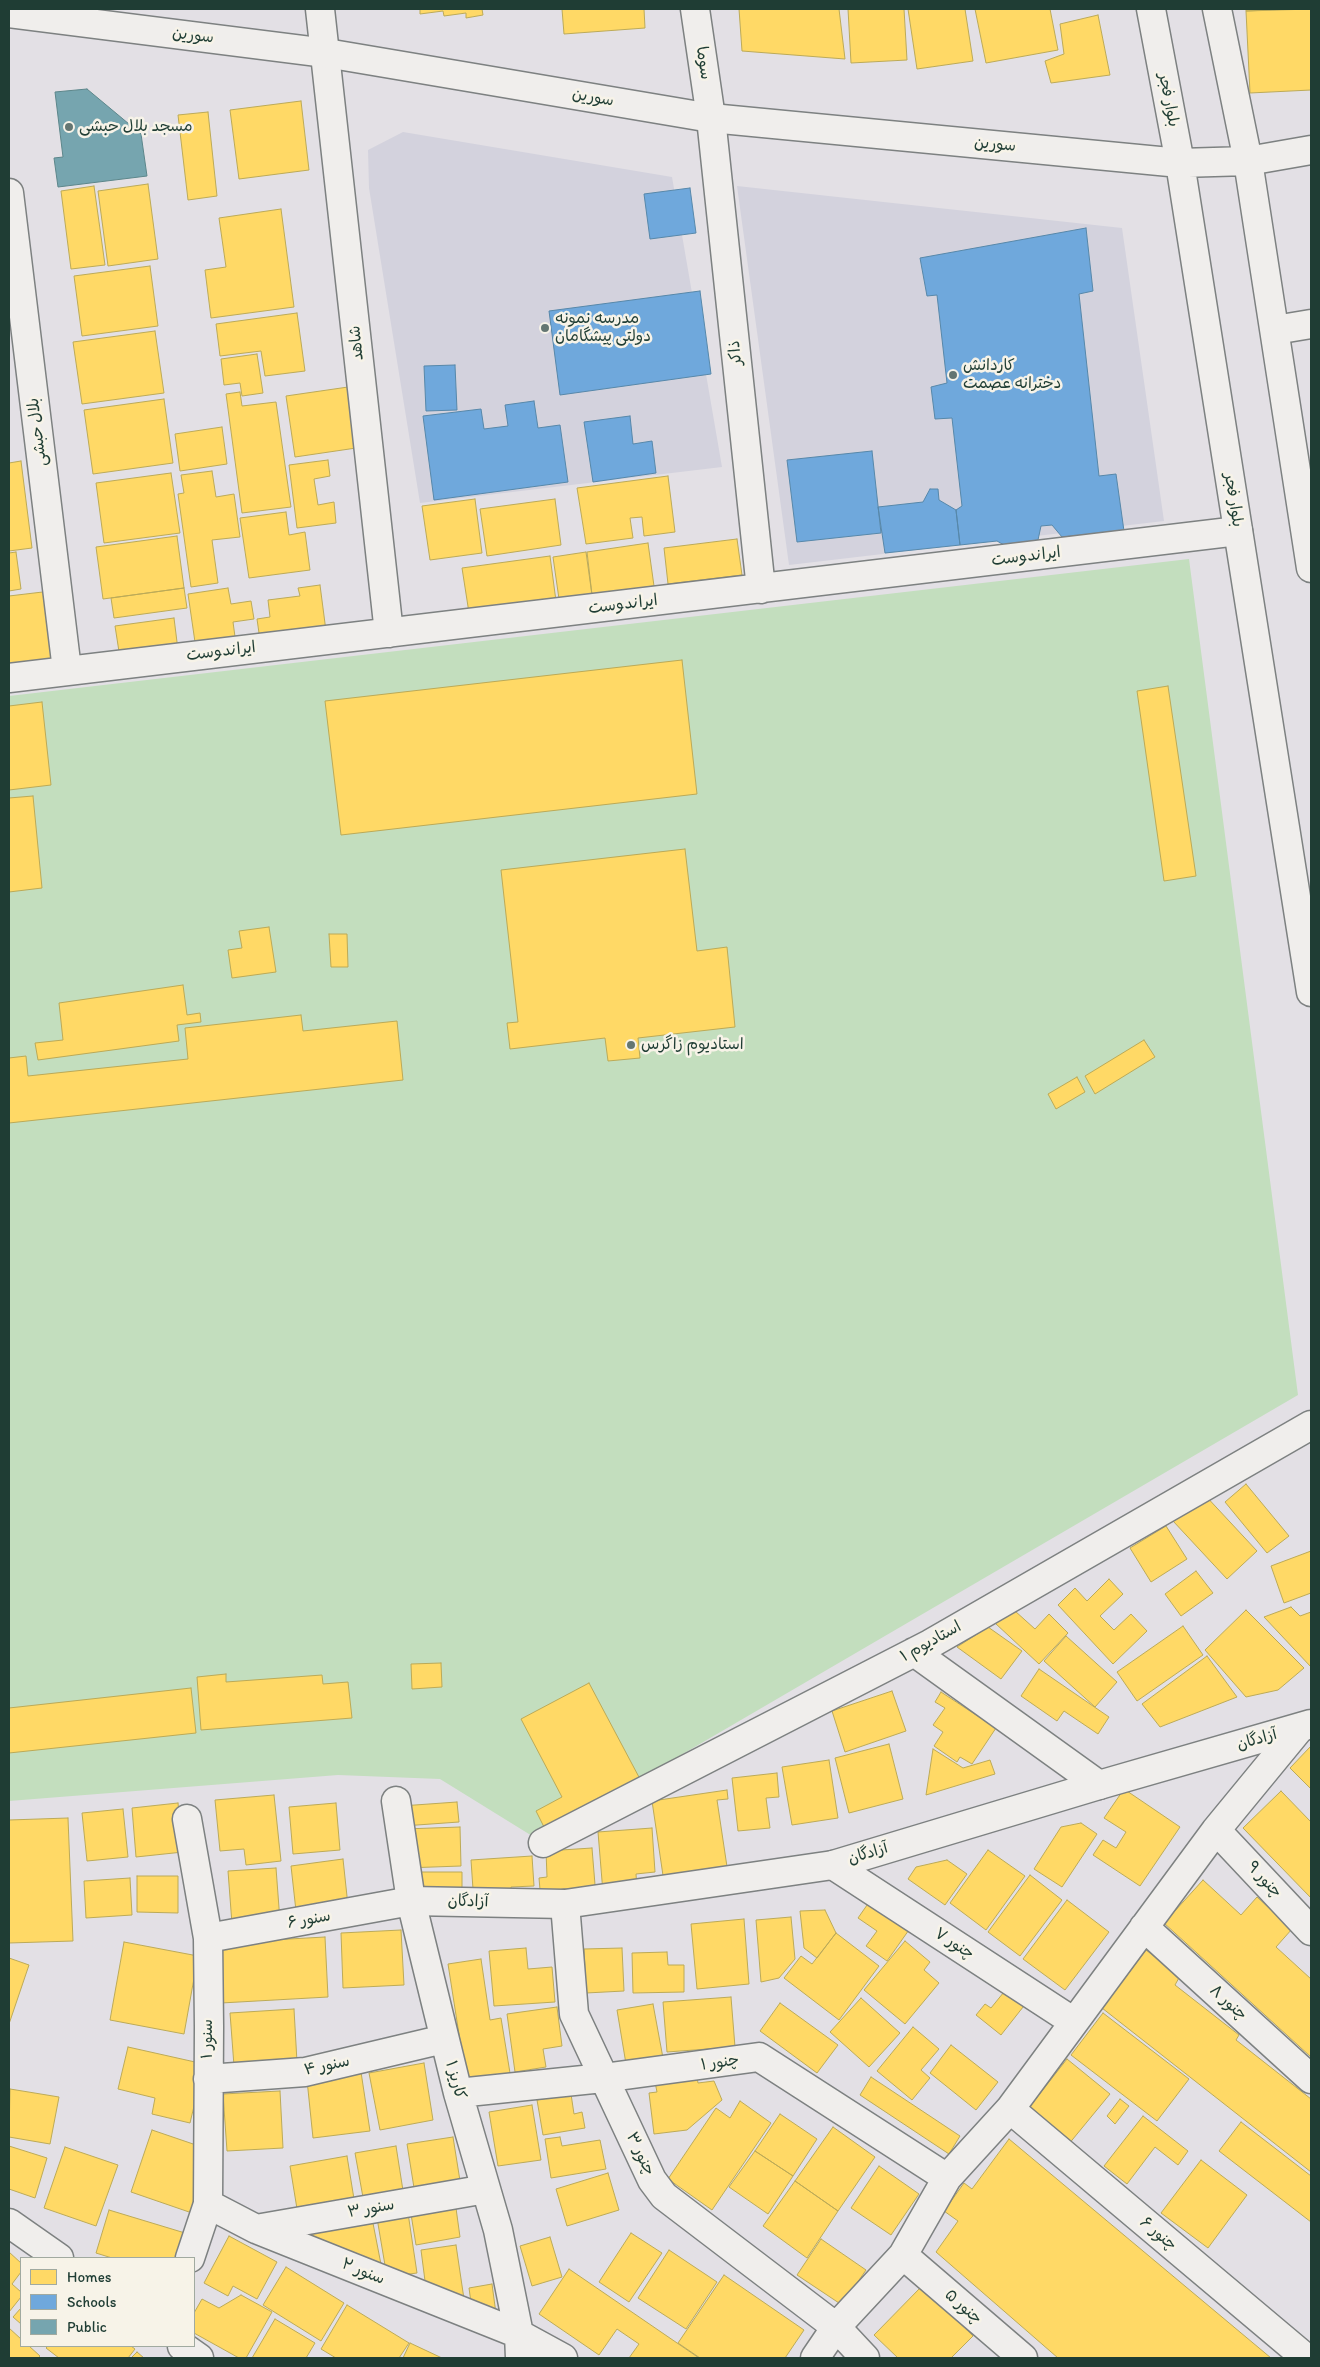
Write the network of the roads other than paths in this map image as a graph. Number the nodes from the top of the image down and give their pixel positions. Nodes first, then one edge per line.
1 (320, 9) edge
2 (695, 9) edge
3 (1150, 9) edge
4 (1218, 9) edge
5 (9, 13) edge
6 (326, 53) junction
7 (711, 118) junction
8 (1311, 150) edge
9 (1248, 161) junction
10 (1180, 163) junction
11 (9, 193) edge
12 (1311, 324) edge
13 (1275, 330) junction
14 (1238, 531) junction
15 (1311, 568) edge
16 (761, 589) junction
17 (389, 633) junction
18 (67, 670) junction
19 (9, 678) edge
20 (1311, 992) edge
21 (1311, 1425) edge
22 (914, 1652) junction
23 (1305, 1726) edge
24 (1099, 1785) junction
25 (396, 1801) dead end
26 (187, 1819) dead end
27 (1216, 1830) junction
28 (543, 1843) dead end
29 (834, 1865) junction
30 (411, 1901) junction
31 (565, 1904) junction
32 (1144, 1927) junction
33 (1311, 1931) edge
34 (208, 1938) junction
35 (1074, 2022) junction
36 (444, 2039) junction
37 (603, 2078) junction
38 (208, 2079) junction
39 (1311, 2079) edge
40 (458, 2093) junction
41 (1010, 2109) junction
42 (947, 2178) junction
43 (486, 2189) junction
44 (208, 2204) junction
45 (9, 2223) edge
46 (256, 2229) junction
47 (903, 2255) junction
48 (58, 2257) edge
49 (190, 2257) edge
50 (836, 2328) junction
51 (520, 2346) edge
52 (183, 2347) edge
53 (199, 2358) edge
54 (563, 2358) edge
55 (815, 2358) edge
56 (865, 2358) edge
57 (1023, 2358) edge
58 (1306, 2358) edge

1 - 6 street, شاهد
2 - 7 street, سوما
3 - 10 street, بلوار فجر
4 - 9 street
5 - 6 street, سورین
6 - 7 street, سورین
6 - 17 street, شاهد
7 - 10 street, سورین
7 - 16 street, ذاکر
8 - 9 street, سورین
9 - 10 street, سورین
9 - 13 street
10 - 14 street, بلوار فجر
11 - 18 street, بلال حبشی
12 - 13 street
13 - 15 street
14 - 16 street, ایراندوست
14 - 20 street, بلوار فجر
16 - 17 street, ایراندوست
17 - 18 street, ایراندوست
18 - 19 street, ایراندوست
21 - 22 street, استادیوم ۱
22 - 24 street
22 - 28 street, استادیوم ۱
23 - 24 street, آزادگان
23 - 27 street
24 - 29 street, آزادگان
25 - 30 street, کاریز ۱
26 - 34 street, سنور ۱
27 - 32 street
27 - 33 street, چنور ۹
29 - 31 street, آزادگان
29 - 35 street, چنور ۷
30 - 31 street, آزادگان
30 - 34 street, سنور ۶
30 - 36 street, کاریز ۱
31 - 37 street, چنور ۳
32 - 35 street
32 - 39 street, چنور ۸
34 - 38 street, سنور ۱
35 - 41 street
36 - 38 street, سنور ۴
36 - 40 street, کاریز ۱
37 - 40 street, چنور ۱
37 - 42 street, چنور ۱
37 - 50 street, چنور ۳
38 - 44 street, سنور ۱
40 - 43 street, کاریز ۱
41 - 42 street
41 - 58 street, چنور ۶
42 - 47 street
43 - 46 street, سنور ۳
43 - 51 street, کاریز ۱
44 - 46 street, سنور ۲
44 - 49 street, سنور ۱
45 - 48 street
46 - 51 street, سنور ۲
47 - 50 street
47 - 57 street, چنور ۵
50 - 55 street
50 - 56 street, چنور ۳
51 - 54 street, سنور ۲
52 - 53 street

